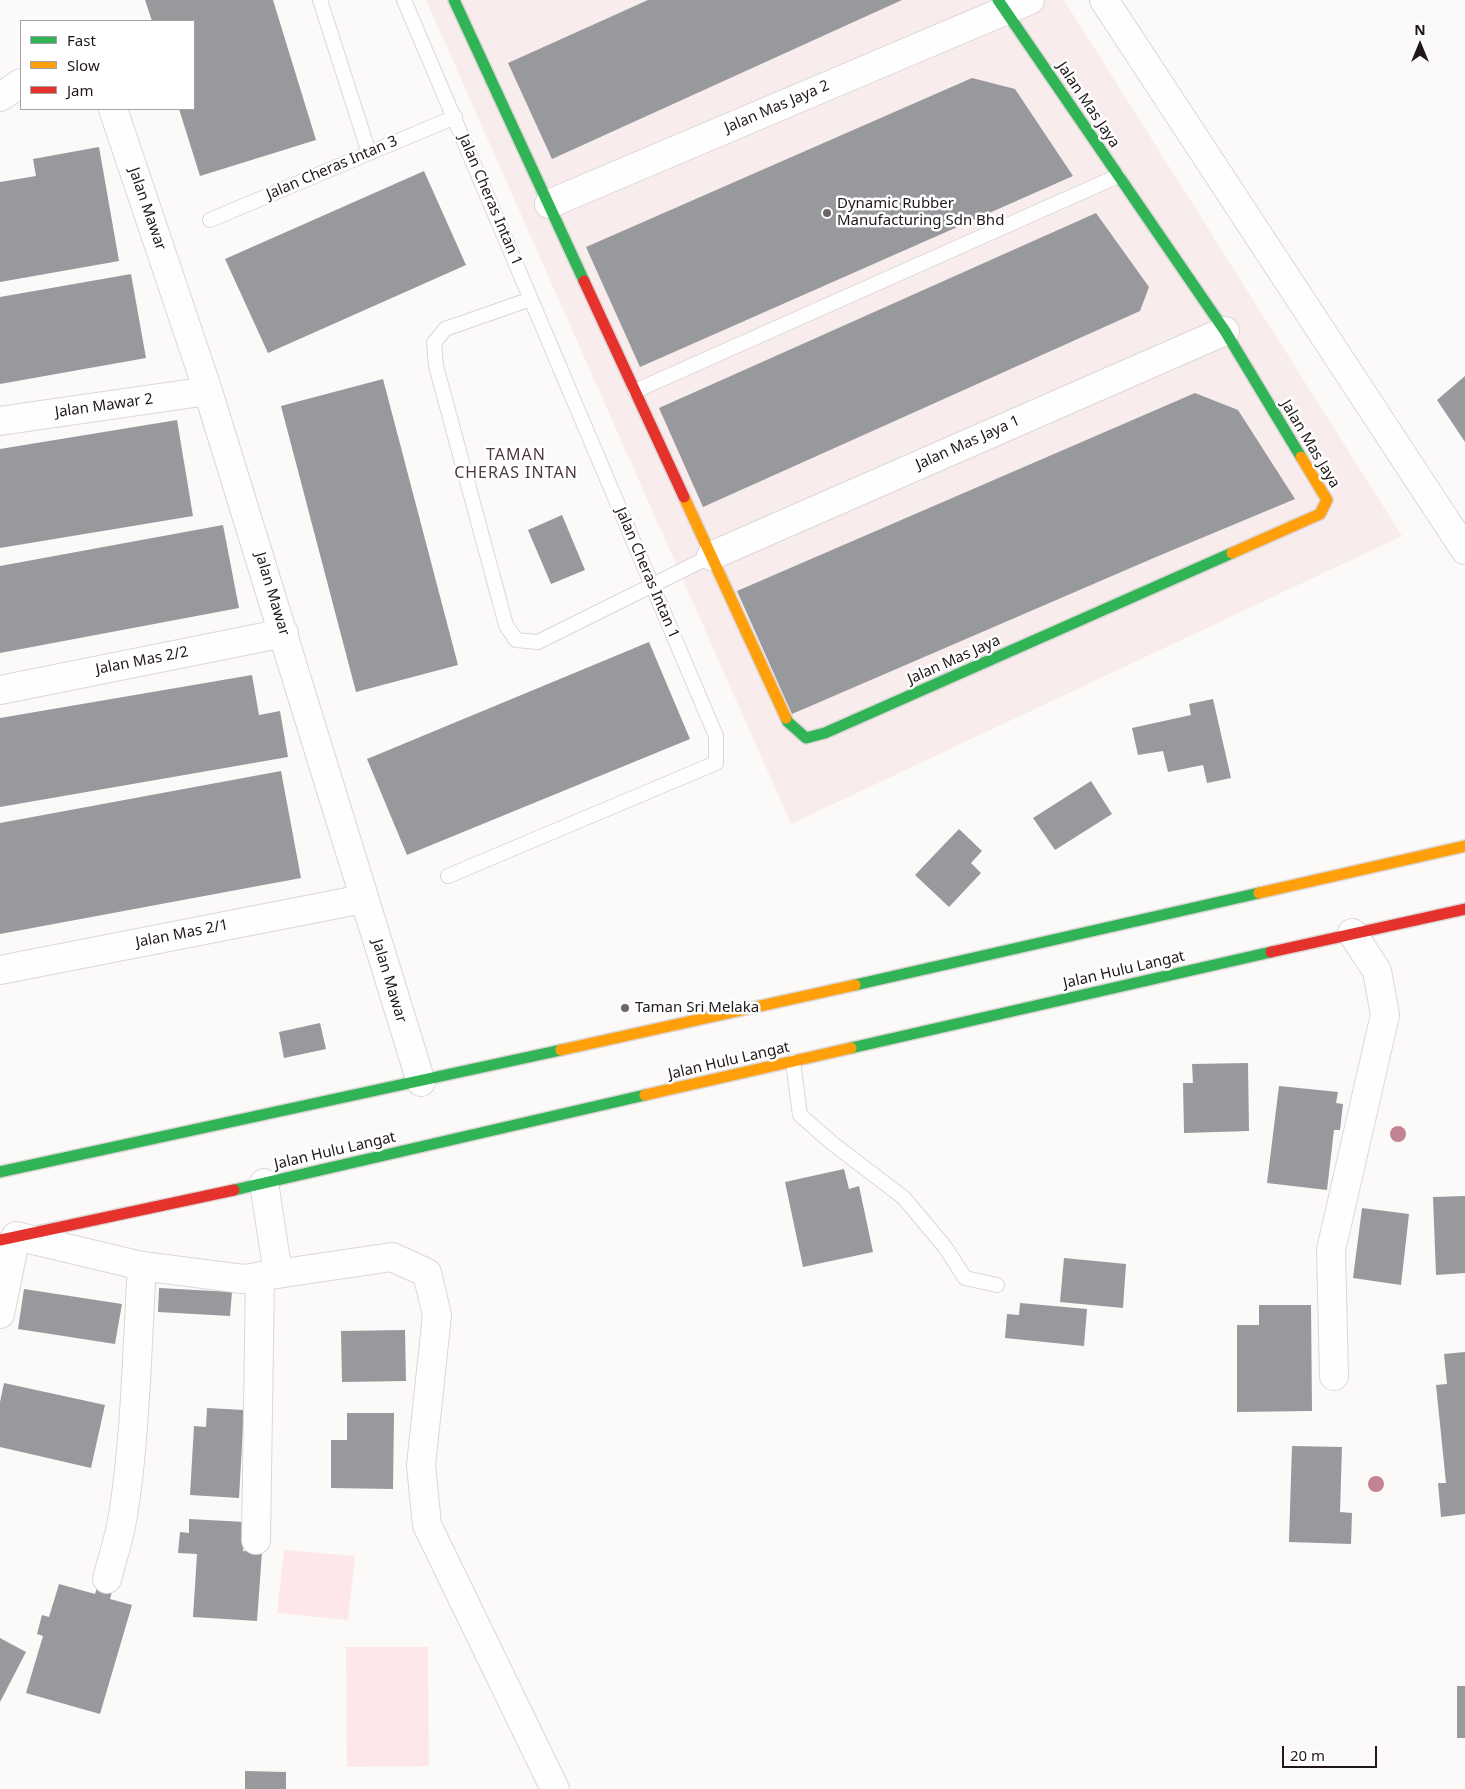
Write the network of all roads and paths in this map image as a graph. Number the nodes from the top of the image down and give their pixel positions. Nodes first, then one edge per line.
1 (320, 0) edge
2 (404, 0) edge
3 (1104, 0) edge
4 (459, 1) edge
5 (1011, 3) edge
6 (20, 84) edge
7 (0, 97) edge
8 (113, 110) edge
9 (455, 117) junction
10 (369, 153) junction
11 (1118, 176) junction
12 (549, 204) junction
13 (210, 220) dead end
14 (531, 299) junction
15 (1225, 331) junction
16 (208, 391) junction
17 (635, 391) junction
18 (0, 421) edge
19 (1465, 550) edge
20 (711, 556) junction
21 (652, 584) junction
22 (284, 633) junction
23 (0, 690) edge
24 (1465, 846) edge
25 (448, 876) dead end
26 (364, 899) junction
27 (1465, 909) edge
28 (1352, 933) junction
29 (0, 970) edge
30 (793, 1062) junction
31 (421, 1082) junction
32 (0, 1172) edge
33 (264, 1183) junction
34 (8, 1238) edge
35 (142, 1266) junction
36 (269, 1275) junction
37 (997, 1284) dead end
38 (0, 1314) edge
39 (1334, 1376) dead end
40 (256, 1540) dead end
41 (108, 1579) dead end
42 (555, 1789) edge

1 - 10 lane
2 - 9 lane, Jalan Cheras Intan 1
3 - 19 street
4 - 12 main road
5 - 11 main road, Jalan Mas Jaya
5 - 12 street, Jalan Mas Jaya 2
6 - 7 street
8 - 16 street, Jalan Mawar
9 - 10 lane, Jalan Cheras Intan 3
9 - 14 lane, Jalan Cheras Intan 1
10 - 13 lane, Jalan Cheras Intan 3
11 - 15 main road, Jalan Mas Jaya
11 - 17 lane
12 - 17 main road
14 - 21 lane, Jalan Cheras Intan 1
14 - 21 lane
15 - 20 street, Jalan Mas Jaya 1
15 - 20 main road, Jalan Mas Jaya
16 - 18 street, Jalan Mawar 2
16 - 22 street, Jalan Mawar
17 - 20 main road
20 - 21 lane
21 - 25 lane, Jalan Cheras Intan 1
22 - 23 street, Jalan Mas 2/2
22 - 26 street, Jalan Mawar
24 - 31 main road
26 - 29 street, Jalan Mas 2/1
26 - 31 street, Jalan Mawar
27 - 28 main road, Jalan Hulu Langat
28 - 30 main road, Jalan Hulu Langat
28 - 39 street
30 - 33 main road, Jalan Hulu Langat
30 - 37 lane
31 - 32 main road
33 - 34 main road, Jalan Hulu Langat
33 - 36 street
34 - 35 street
34 - 38 street
35 - 36 street
35 - 41 street
36 - 40 street
36 - 42 street

